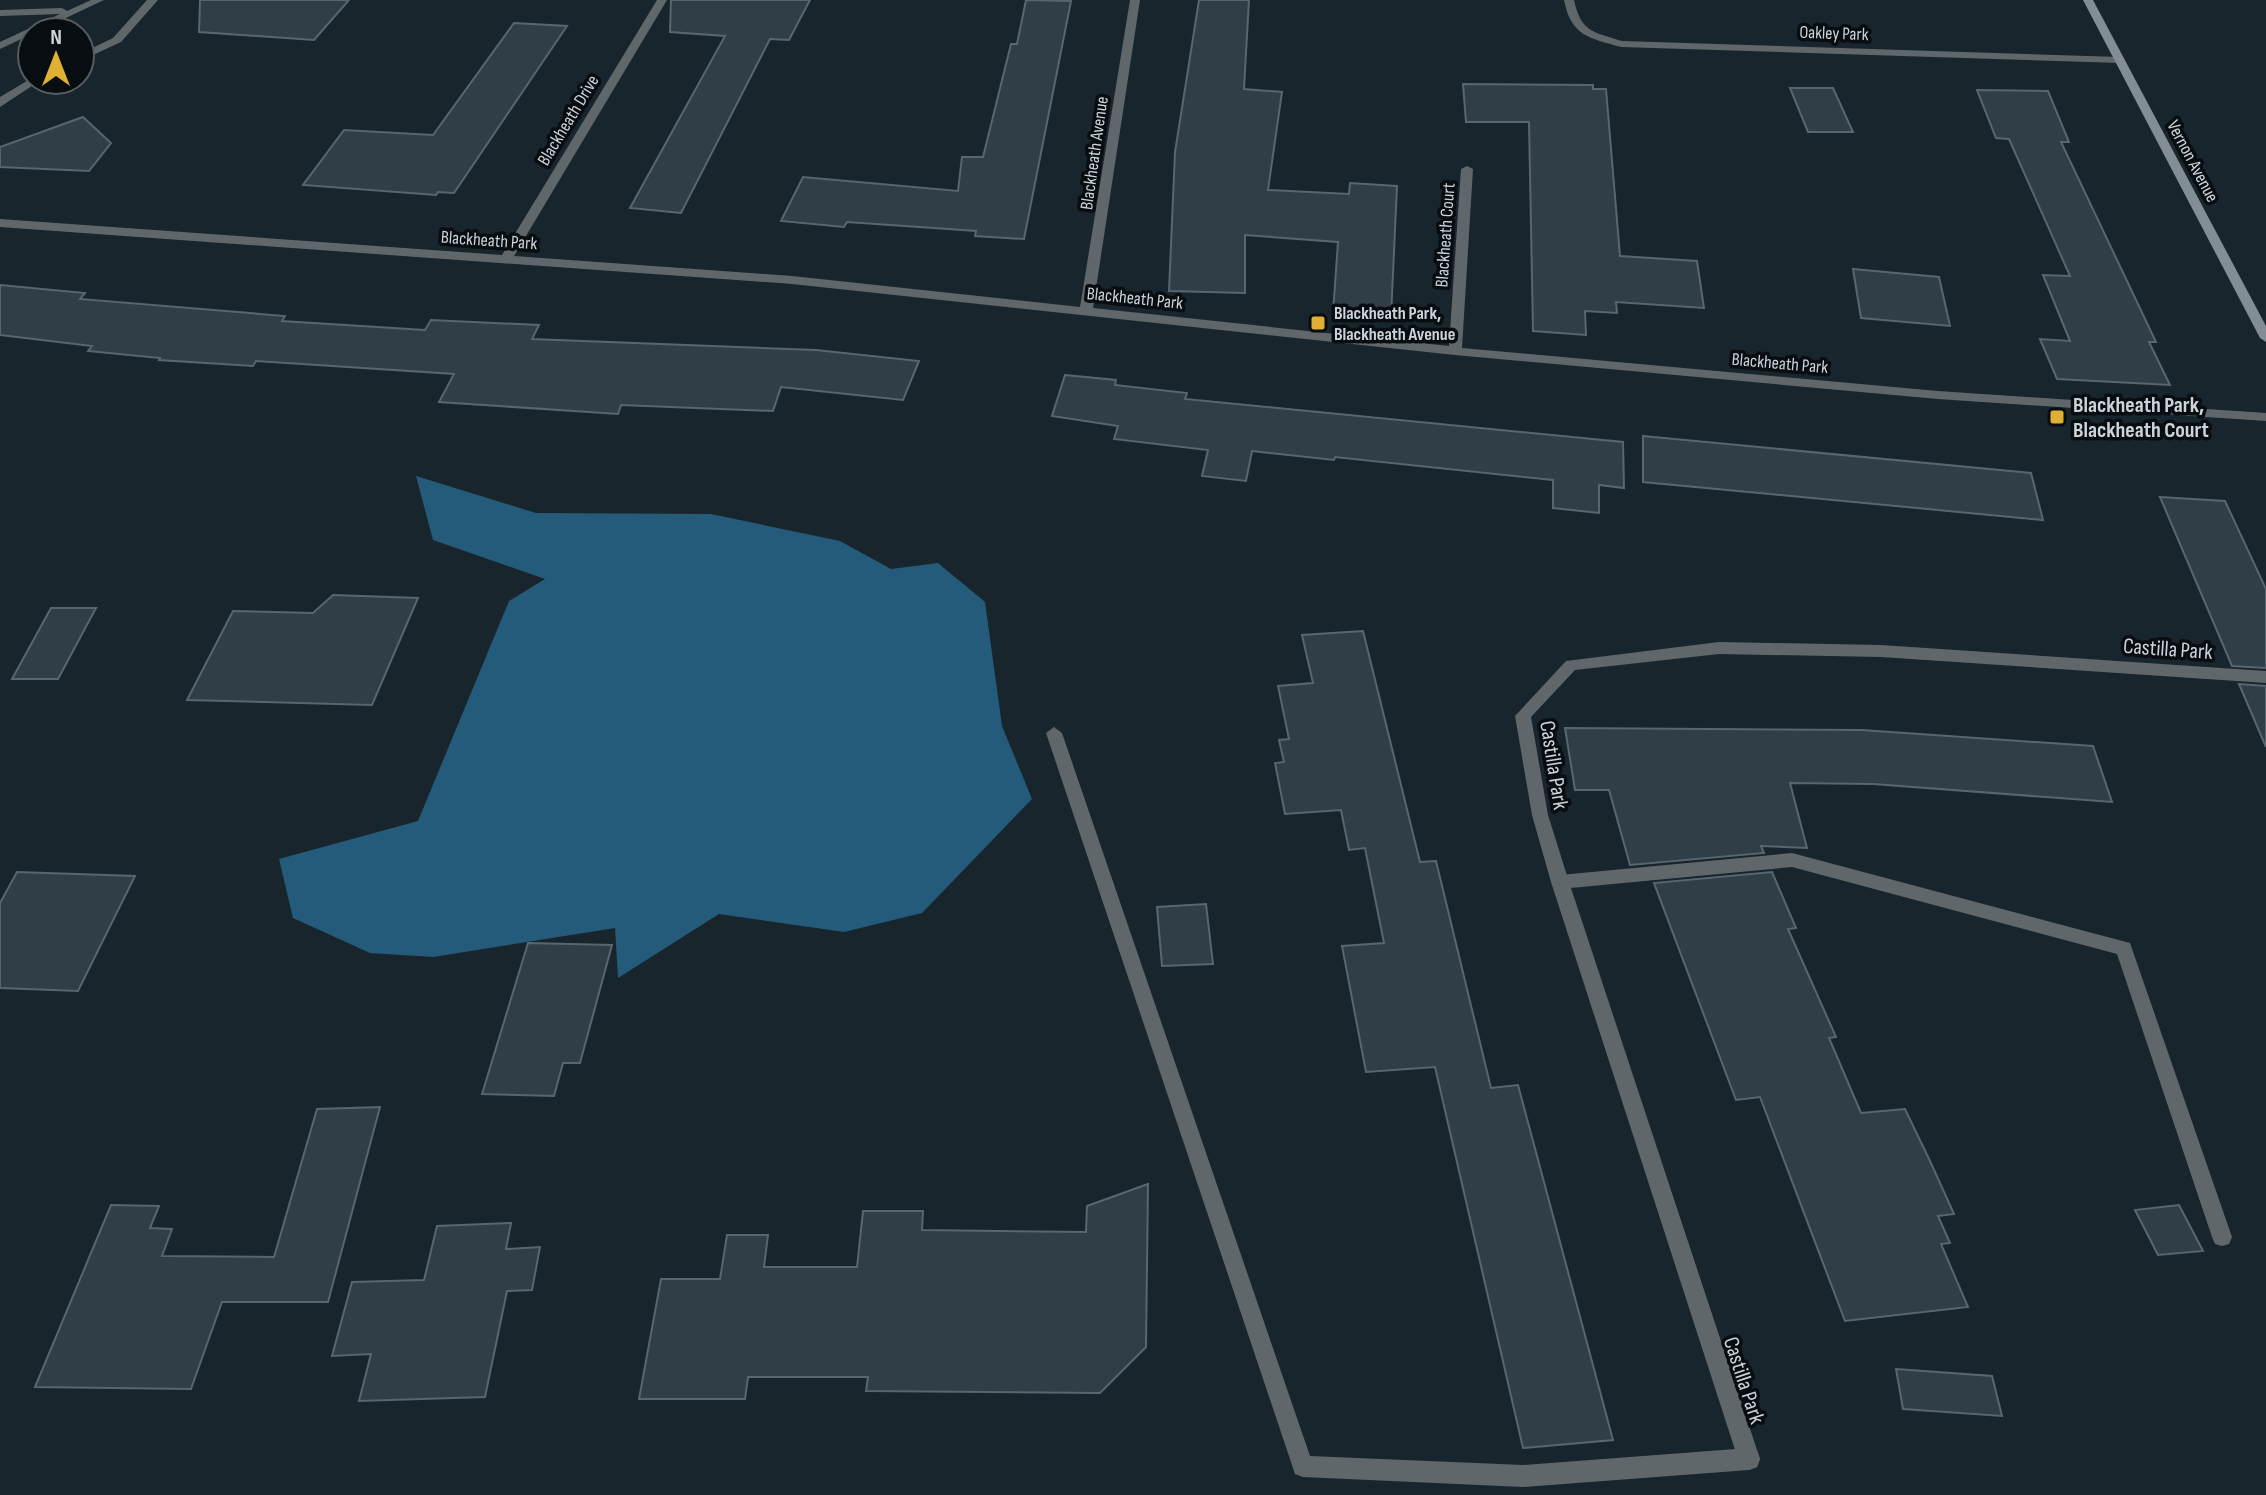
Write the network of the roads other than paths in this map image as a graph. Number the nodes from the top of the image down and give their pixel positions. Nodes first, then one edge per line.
1 (99, 0) edge
2 (153, 0) edge
3 (662, 0) edge
4 (1135, 0) edge
5 (1569, 0) edge
6 (2088, 0) edge
7 (79, 10) junction
8 (0, 13) edge
9 (0, 46) edge
10 (96, 50) edge
11 (2120, 60) junction
12 (16, 91) edge
13 (0, 104) edge
14 (1467, 169) dead end
15 (0, 223) edge
16 (506, 259) junction
17 (1086, 311) junction
18 (2266, 338) edge
19 (1455, 351) junction
20 (2266, 417) edge
21 (2266, 677) edge
22 (1054, 733) dead end
23 (1560, 882) junction
24 (2222, 1237) dead end

1 - 7 street
2 - 10 street
3 - 16 street, Blackheath Drive
4 - 17 street, Blackheath Avenue
5 - 11 street, Oakley Park
6 - 11 main road, Vernon Avenue
7 - 8 street
7 - 9 street
11 - 18 main road, Vernon Avenue
12 - 13 street
14 - 19 street, Blackheath Court
15 - 16 street, Blackheath Park
16 - 17 street, Blackheath Park
17 - 19 street, Blackheath Park
19 - 20 street, Blackheath Park
21 - 23 street, Castilla Park
22 - 23 street, Castilla Park
23 - 24 street

